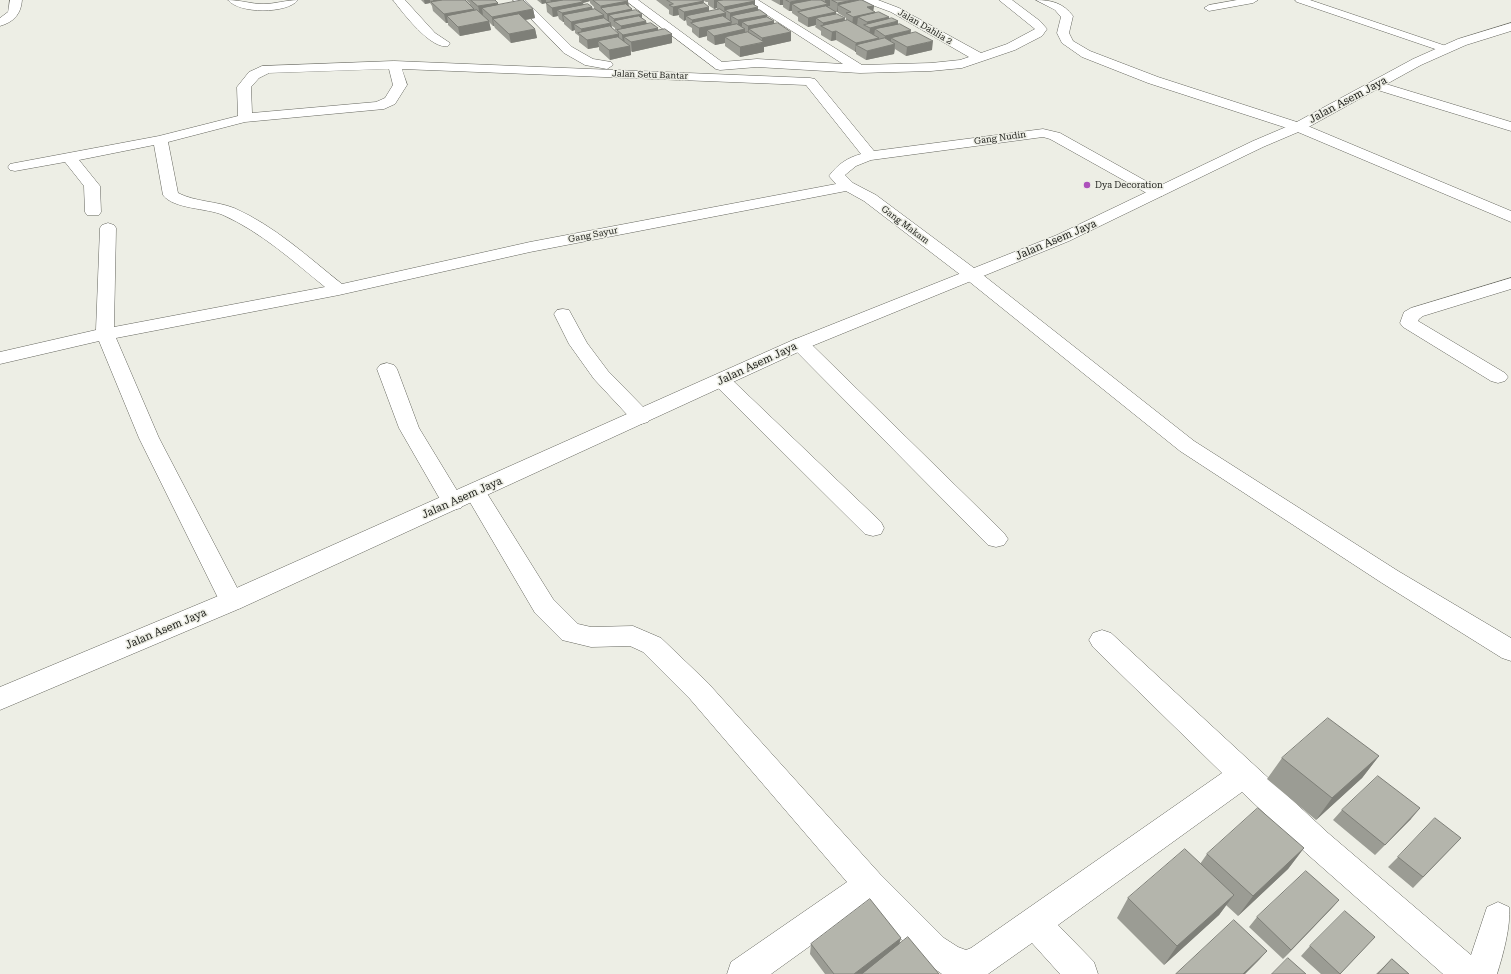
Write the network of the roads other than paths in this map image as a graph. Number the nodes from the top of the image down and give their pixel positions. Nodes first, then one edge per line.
1 (16, 0) edge
2 (234, 0) edge
3 (292, 0) edge
4 (399, 0) edge
5 (519, 0) edge
6 (630, 0) edge
7 (750, 0) edge
8 (868, 0) edge
9 (1005, 0) edge
10 (1042, 0) edge
11 (1253, 0) edge
12 (1300, 0) edge
13 (893, 5) edge
14 (1209, 8) dead end
15 (0, 22) edge
16 (1511, 27) edge
17 (444, 43) dead end
18 (1445, 49) junction
19 (980, 58) junction
20 (394, 65) junction
21 (720, 66) junction
22 (860, 70) junction
23 (1376, 85) junction
24 (244, 118) junction
25 (1511, 126) edge
26 (1298, 127) junction
27 (160, 140) junction
28 (870, 156) junction
29 (70, 158) junction
30 (15, 167) dead end
31 (843, 181) junction
32 (1157, 193) junction
33 (93, 212) dead end
34 (1511, 217) edge
35 (108, 228) dead end
36 (972, 275) junction
37 (1511, 283) edge
38 (340, 290) junction
39 (563, 314) dead end
40 (104, 334) junction
41 (800, 344) junction
42 (0, 358) edge
43 (387, 369) dead end
44 (1498, 377) dead end
45 (721, 380) junction
46 (642, 417) junction
47 (464, 497) junction
48 (873, 528) dead end
49 (996, 539) dead end
50 (232, 601) junction
51 (1102, 640) dead end
52 (1511, 651) edge
53 (0, 698) edge
54 (1242, 775) junction
55 (869, 885) junction
56 (1498, 918) dead end
57 (1034, 922) junction
58 (743, 974) edge
59 (1082, 974) edge
60 (1468, 974) edge
61 (1481, 974) edge

1 - 15 street
2 - 3 street
4 - 17 street
5 - 21 street
6 - 21 street
7 - 22 street
8 - 13 street, Jalan Dahlia 2
9 - 19 street
10 - 26 street
11 - 14 lane
12 - 18 lane
13 - 19 street, Jalan Dahlia 2
16 - 18 street, Jalan Asem Jaya
18 - 23 street, Jalan Asem Jaya
19 - 22 street
20 - 24 street
20 - 24 street, Jalan Setu Bantar
20 - 28 street, Jalan Setu Bantar
21 - 22 street
23 - 25 street
23 - 26 street, Jalan Asem Jaya
24 - 27 street
26 - 32 street, Jalan Asem Jaya
26 - 34 street
27 - 29 street
27 - 38 street
28 - 31 street, Gang Nudin
28 - 32 street, Gang Nudin
29 - 30 street
29 - 33 street
31 - 36 street, Gang Makam
31 - 38 street, Gang Sayur
32 - 36 street, Jalan Asem Jaya
35 - 40 street
36 - 41 street, Jalan Asem Jaya
36 - 52 street, Gang Makam
37 - 44 street
38 - 40 street, Gang Sayur
39 - 46 street
40 - 42 street, Gang Sayur
40 - 50 street
41 - 45 street, Jalan Asem Jaya
41 - 49 street
43 - 47 street
45 - 46 street, Jalan Asem Jaya
45 - 48 street
46 - 47 street, Jalan Asem Jaya
47 - 50 street, Jalan Asem Jaya
47 - 55 street
50 - 53 street, Jalan Asem Jaya
51 - 54 street
54 - 57 street
54 - 60 street
55 - 57 street
55 - 58 street
56 - 61 street
57 - 59 street

